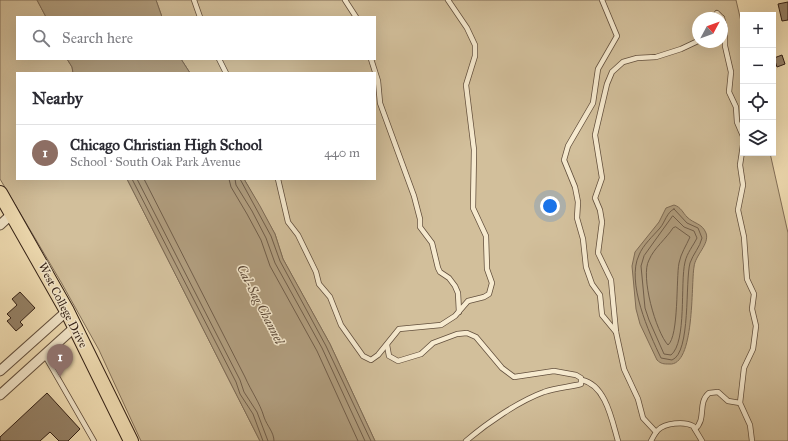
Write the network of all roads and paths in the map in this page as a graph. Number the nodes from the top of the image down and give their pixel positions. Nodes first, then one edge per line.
1 (194, 0) edge
2 (345, 0) edge
3 (448, 0) edge
4 (602, 0) edge
5 (200, 16) edge
6 (355, 16) edge
7 (692, 44) edge
8 (725, 48) edge
9 (220, 60) edge
10 (370, 60) edge
11 (226, 72) edge
12 (375, 72) edge
13 (376, 76) edge
14 (740, 129) edge
15 (741, 156) edge
16 (278, 180) edge
17 (0, 192) edge
18 (13, 213) junction
19 (0, 225) edge
20 (67, 310) junction
21 (459, 312) junction
22 (75, 327) junction
23 (616, 332) junction
24 (387, 345) junction
25 (43, 354) junction
26 (0, 371) edge
27 (582, 380) junction
28 (0, 395) edge
29 (740, 403) junction
30 (695, 429) junction
31 (656, 432) junction
32 (92, 440) edge
33 (131, 441) edge
34 (466, 441) edge
35 (618, 441) edge
36 (651, 441) edge
37 (702, 441) edge
38 (752, 441) edge

1 - 5 lane
2 - 6 lane
3 - 21 lane
4 - 23 lane
7 - 23 lane
8 - 14 lane
9 - 11 lane
10 - 12 lane
13 - 21 lane
15 - 29 lane
16 - 24 lane
17 - 18 main road, West College Drive
18 - 19 street
18 - 20 main road, West College Drive
20 - 22 main road, West College Drive
20 - 26 street
21 - 24 lane
22 - 25 street
22 - 33 main road, West College Drive
23 - 31 lane
24 - 27 lane
25 - 28 street
25 - 32 lane
27 - 34 lane
27 - 35 lane
29 - 30 lane
29 - 38 lane
30 - 31 lane
30 - 37 lane
31 - 36 lane

